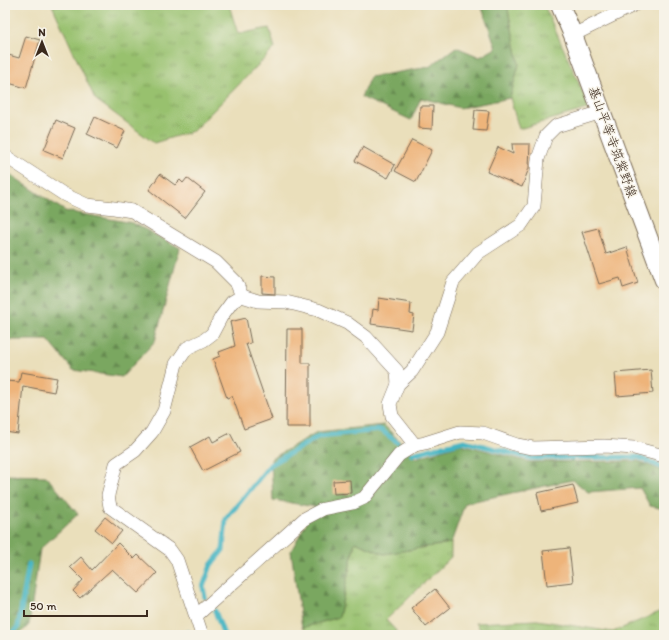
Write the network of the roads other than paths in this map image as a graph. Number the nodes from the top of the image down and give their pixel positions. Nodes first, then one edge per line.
1 (560, 5) edge
2 (634, 5) edge
3 (573, 35) junction
4 (602, 112) junction
5 (5, 156) edge
6 (664, 280) edge
7 (242, 296) junction
8 (398, 384) junction
9 (415, 445) junction
10 (664, 456) edge
11 (196, 616) junction
12 (202, 635) edge

1 - 3 main road, 基山平等寺筑紫野線
2 - 3 street
3 - 4 main road, 基山平等寺筑紫野線
4 - 6 main road, 基山平等寺筑紫野線
4 - 8 street
5 - 7 street
7 - 8 street
7 - 11 street
8 - 9 street
9 - 10 street
9 - 11 street
11 - 12 street

